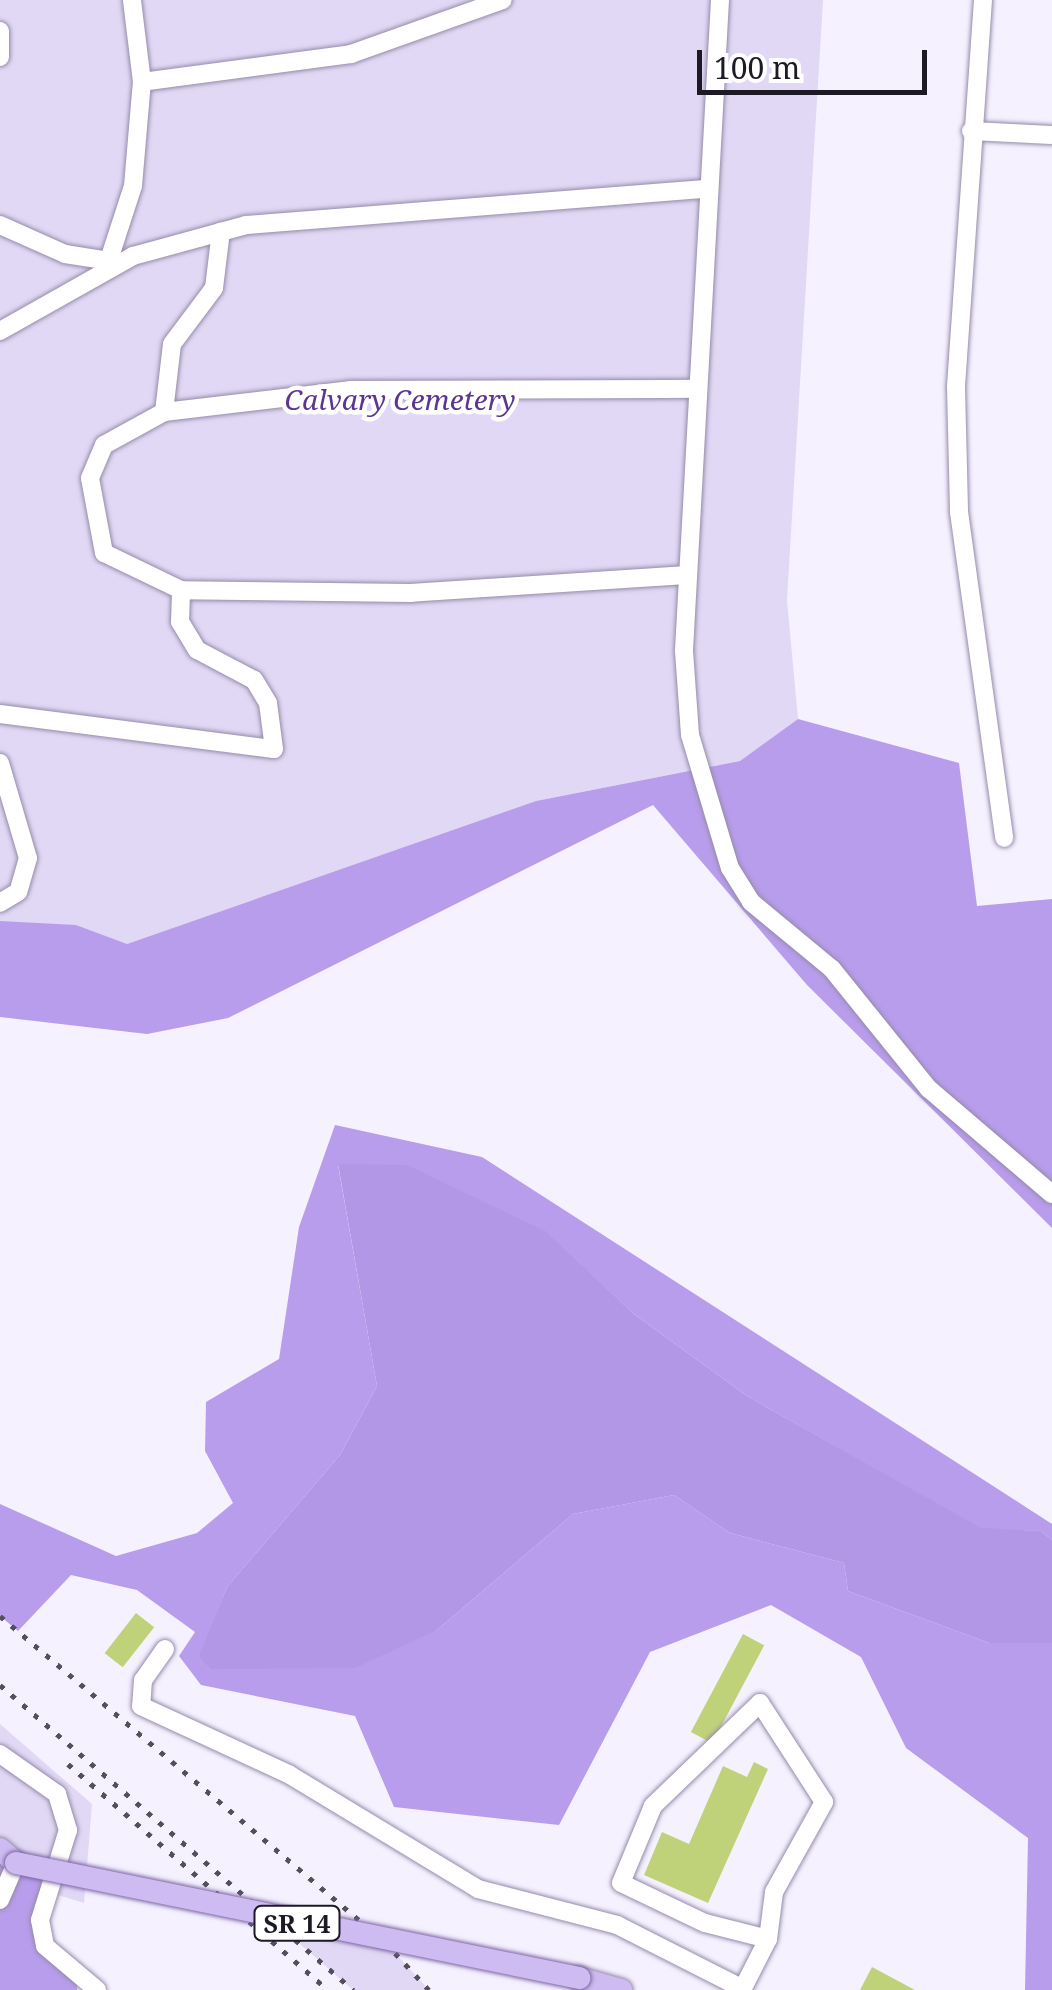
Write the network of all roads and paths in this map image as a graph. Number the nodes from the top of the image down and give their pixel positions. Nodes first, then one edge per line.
1 (132, 0) edge
2 (503, 0) edge
3 (720, 0) edge
4 (983, 0) edge
5 (0, 31) edge
6 (0, 57) edge
7 (142, 82) junction
8 (971, 131) junction
9 (1052, 135) edge
10 (706, 189) junction
11 (0, 225) edge
12 (221, 231) junction
13 (108, 265) junction
14 (0, 330) edge
15 (697, 389) junction
16 (164, 412) junction
17 (687, 575) junction
18 (181, 590) junction
19 (0, 714) edge
20 (0, 763) edge
21 (1004, 838) dead end
22 (0, 904) edge
23 (1052, 1194) edge
24 (165, 1649) dead end
25 (0, 1754) edge
26 (8, 1856) edge
27 (0, 1900) edge
28 (768, 1939) junction
29 (743, 1989) edge
30 (97, 1990) edge
31 (621, 1990) edge

1 - 7 street
2 - 7 street
3 - 10 street
4 - 8 street
5 - 6 street
7 - 13 street
8 - 9 street
8 - 21 street
10 - 12 street
10 - 15 street
11 - 13 street
12 - 13 street
12 - 16 street
13 - 14 street
15 - 16 street
15 - 17 street
16 - 18 street
17 - 18 street
17 - 23 street
18 - 19 street
20 - 22 street
24 - 29 street
25 - 30 street
26 - 27 street
26 - 31 main road, SR 14, bridge
28 - 28 street
28 - 29 street

